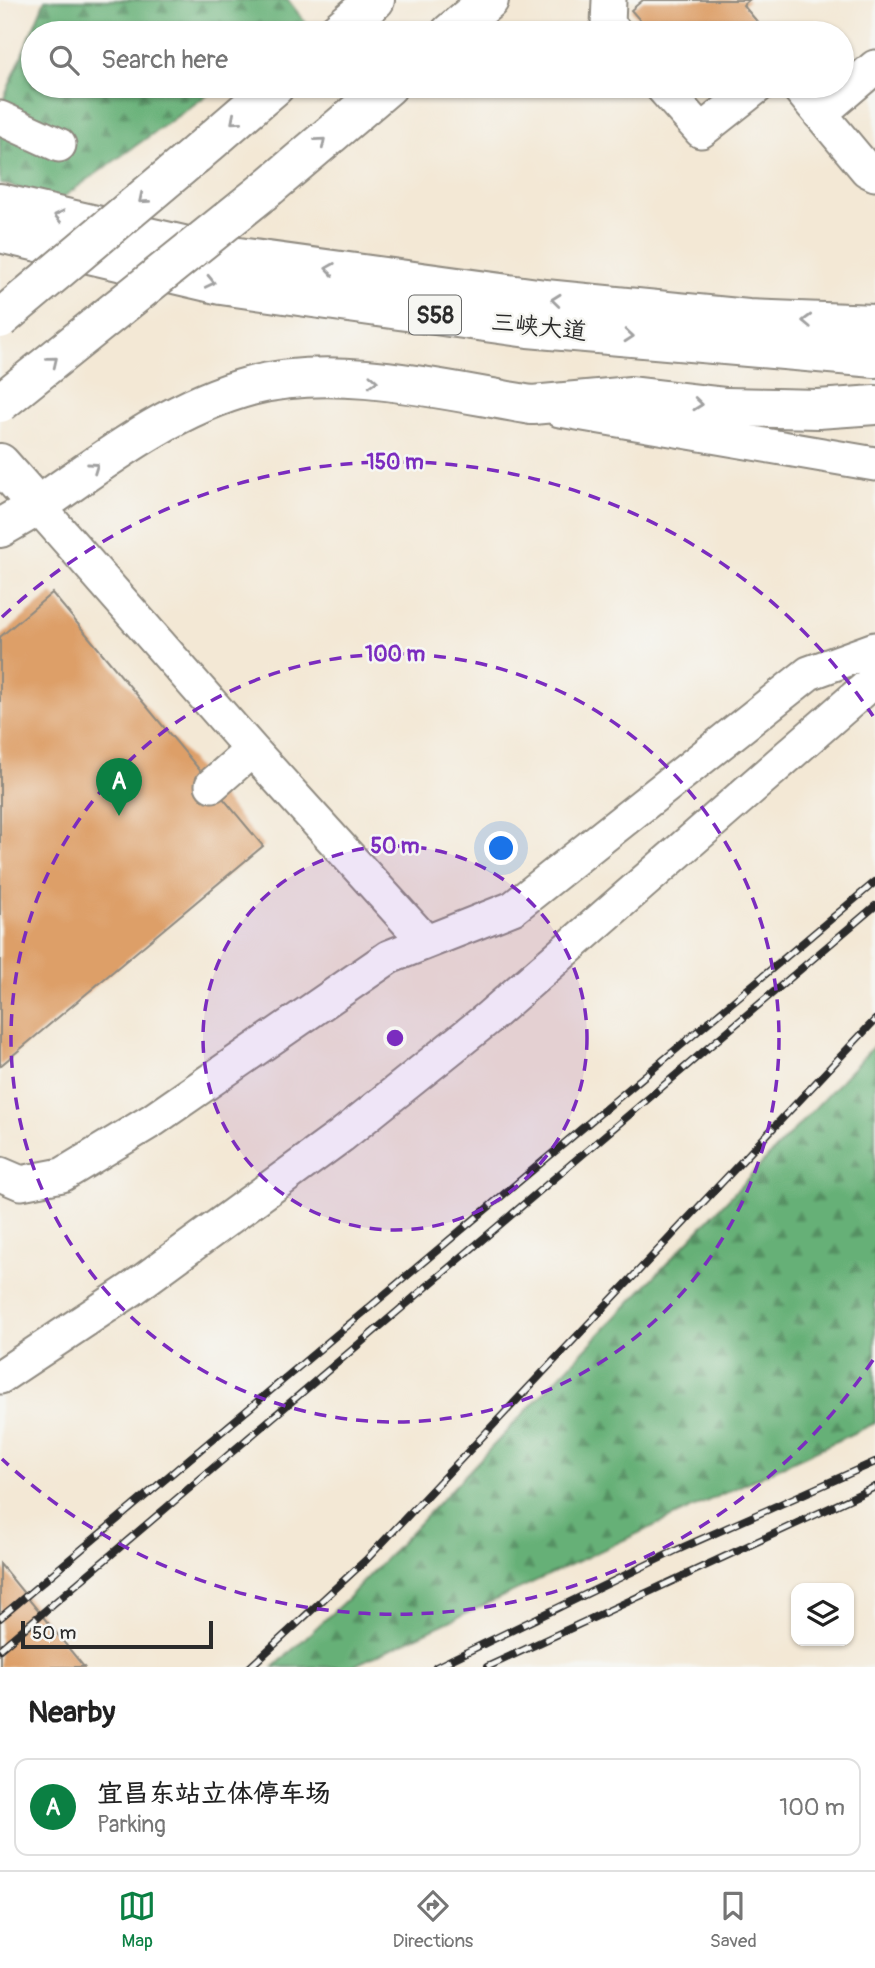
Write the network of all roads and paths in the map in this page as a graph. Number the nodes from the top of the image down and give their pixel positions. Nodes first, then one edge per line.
1 (375, 0) edge
2 (489, 0) edge
3 (609, 0) edge
4 (351, 21) edge
5 (464, 21) edge
6 (608, 21) edge
7 (875, 67) edge
8 (854, 85) edge
9 (261, 98) edge
10 (374, 98) edge
11 (672, 98) edge
12 (743, 98) edge
13 (807, 98) edge
14 (839, 98) edge
15 (820, 114) junction
16 (0, 118) edge
17 (59, 145) dead end
18 (875, 174) edge
19 (0, 203) edge
20 (0, 233) edge
21 (0, 319) edge
22 (875, 324) edge
23 (875, 358) edge
24 (0, 403) edge
25 (532, 405) junction
26 (875, 405) edge
27 (0, 463) edge
28 (875, 464) edge
29 (38, 506) junction
30 (0, 528) edge
31 (875, 649) edge
32 (875, 680) edge
33 (251, 750) junction
34 (212, 785) dead end
35 (426, 942) junction
36 (0, 1174) edge
37 (0, 1377) edge

1 - 4 main road
2 - 5 main road
3 - 6 street
7 - 8 street
9 -> 21 main road, bridge
24 -> 10 main road, bridge
11 - 12 street
13 - 15 street
14 - 15 street
15 - 18 street
16 - 17 street
22 -> 19 main road, 三峡大道 / S58
20 -> 23 main road, 三峡大道 / S58
25 -> 26 main road
25 - 28 street
29 -> 25 main road
27 - 29 main road
29 - 30 main road
29 - 33 street
31 - 35 street
32 - 37 street
33 - 34 street
33 - 35 street
35 - 36 street

